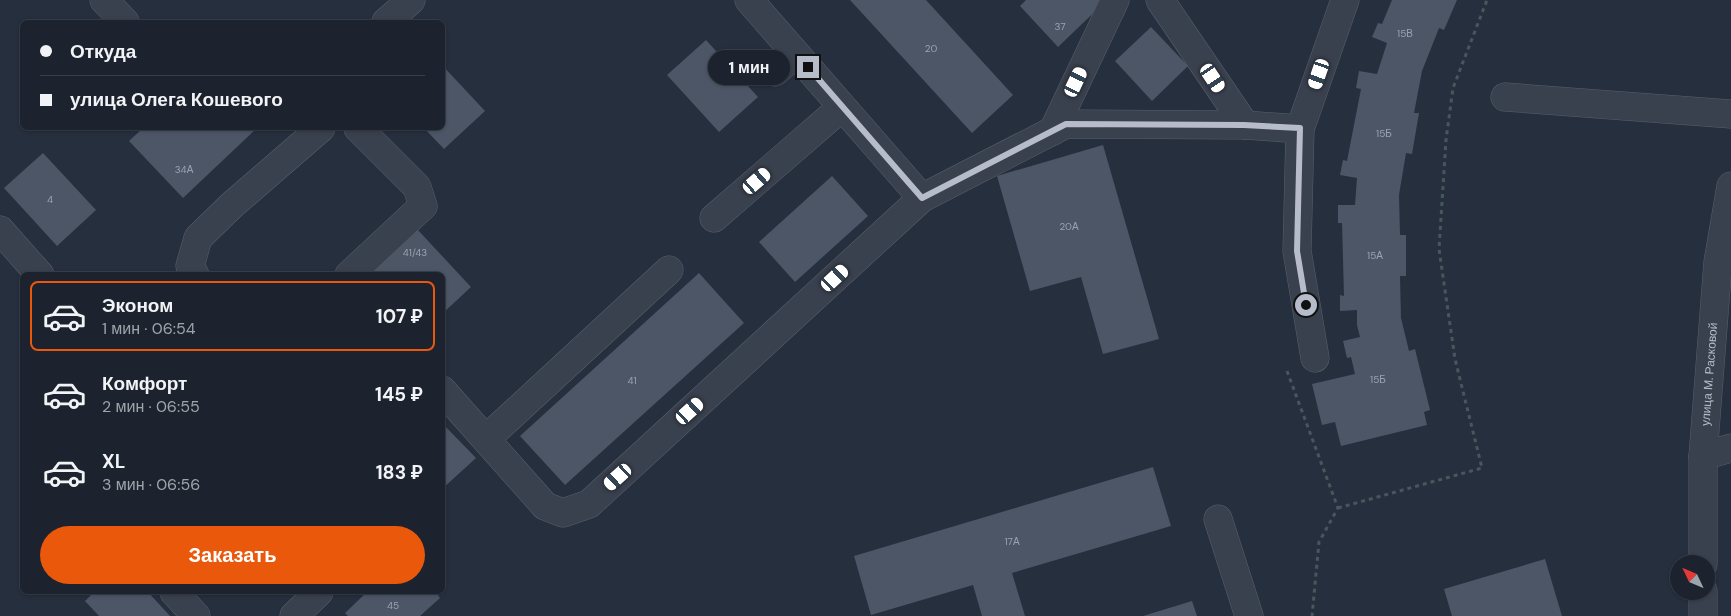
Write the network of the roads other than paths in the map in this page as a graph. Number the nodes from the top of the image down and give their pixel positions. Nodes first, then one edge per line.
1 (104, 0) edge
2 (411, 0) edge
3 (750, 0) edge
4 (1115, 0) edge
5 (1160, 0) edge
6 (1345, 0) edge
7 (123, 20) edge
8 (388, 20) edge
9 (796, 54) junction
10 (774, 72) dead end
11 (1506, 97) dead end
12 (842, 107) junction
13 (1731, 114) edge
14 (1244, 125) junction
15 (1300, 128) junction
16 (319, 130) edge
17 (360, 130) edge
18 (1053, 131) junction
19 (1731, 186) edge
20 (922, 198) junction
21 (714, 218) dead end
22 (0, 230) edge
23 (1724, 260) edge
24 (669, 270) dead end
25 (37, 272) edge
26 (193, 272) edge
27 (353, 272) edge
28 (1315, 358) road end
29 (445, 393) edge
30 (486, 438) junction
31 (1731, 448) edge
32 (1703, 456) junction
33 (1218, 518) dead end
34 (1703, 555) edge
35 (176, 594) edge
36 (317, 594) edge
37 (1703, 600) edge
38 (196, 616) edge
39 (294, 616) edge
40 (1249, 616) edge
41 (1703, 616) edge

1 - 7 street
2 - 8 street
3 - 9 street
4 - 18 street
5 - 14 street
6 - 15 street
9 - 10 street
9 - 12 street
11 - 13 street
12 - 20 street
12 - 21 street
14 - 15 street
14 - 18 street
15 - 28 street
16 - 26 street
17 - 27 street
18 - 20 street
19 - 23 street, улица М. Расковой
20 - 30 street
22 - 25 street
23 - 32 street, улица М. Расковой
24 - 30 street
29 - 30 street
31 - 32 street
32 - 34 street, улица М. Расковой
33 - 40 street
35 - 38 street
36 - 39 street
37 - 41 street

